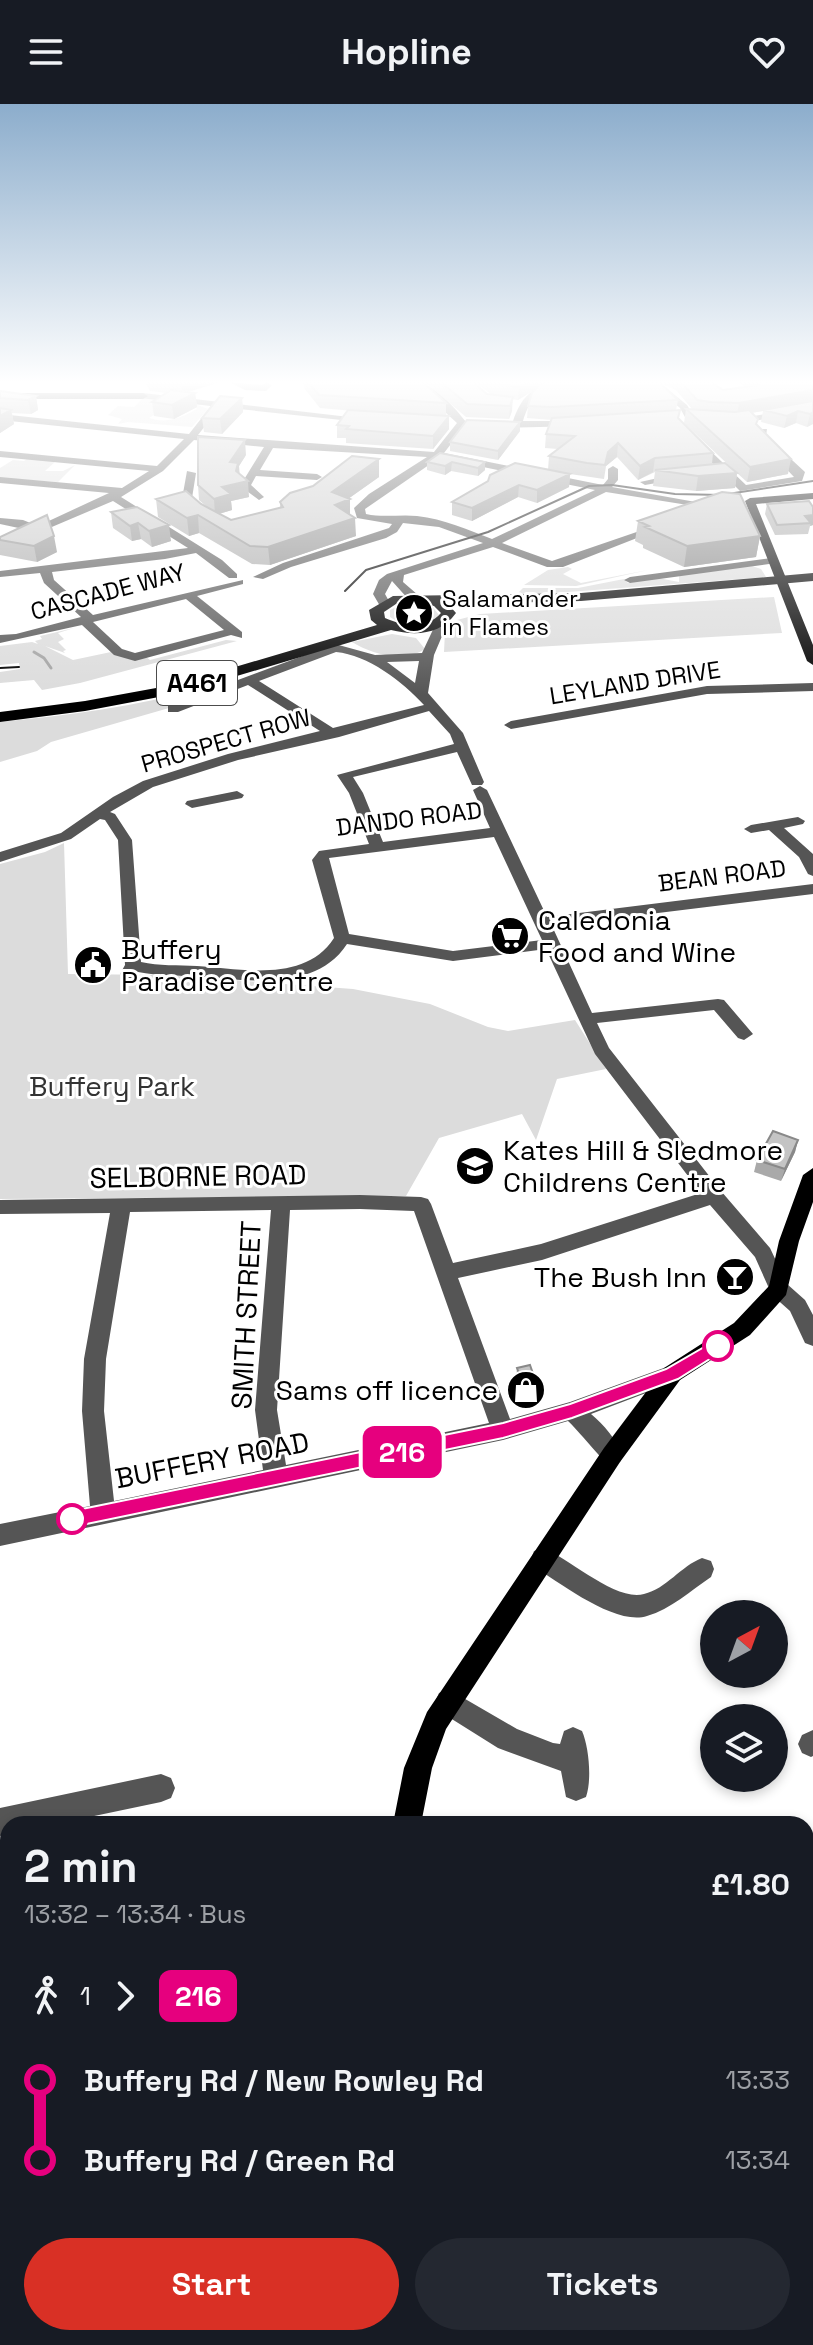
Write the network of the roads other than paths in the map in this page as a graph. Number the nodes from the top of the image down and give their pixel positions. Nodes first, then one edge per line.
1 (55, 487) edge
2 (131, 487) edge
3 (186, 487) edge
4 (245, 487) edge
5 (387, 487) edge
6 (593, 487) edge
7 (607, 487) edge
8 (735, 487) edge
9 (778, 487) edge
10 (605, 489) junction
11 (116, 494) junction
12 (259, 497) dead end
13 (744, 499) junction
14 (813, 499) edge
15 (724, 505) edge
16 (443, 510) dead end
17 (209, 518) edge
18 (400, 519) junction
19 (0, 521) edge
20 (432, 522) junction
21 (669, 524) edge
22 (36, 529) junction
23 (491, 544) junction
24 (0, 546) edge
25 (198, 549) junction
26 (177, 560) dead end
27 (95, 563) junction
28 (774, 566) junction
29 (45, 568) junction
30 (399, 573) junction
31 (0, 574) edge
32 (241, 577) junction
33 (813, 577) edge
34 (630, 580) dead end
35 (813, 583) edge
36 (187, 594) junction
37 (421, 599) junction
38 (380, 609) junction
39 (87, 620) junction
40 (444, 621) junction
41 (389, 626) junction
42 (410, 630) junction
43 (806, 632) edge
44 (0, 639) edge
45 (430, 655) junction
46 (373, 659) junction
47 (813, 661) edge
48 (249, 680) junction
49 (813, 687) edge
50 (421, 694) junction
51 (431, 707) junction
52 (0, 709) edge
53 (173, 709) dead end
54 (0, 717) edge
55 (511, 725) dead end
56 (334, 734) junction
57 (463, 746) junction
58 (213, 785) junction
59 (192, 804) dead end
60 (99, 814) junction
61 (798, 821) dead end
62 (773, 826) junction
63 (751, 829) dead end
64 (498, 832) junction
65 (378, 847) junction
66 (0, 857) edge
67 (813, 871) edge
68 (813, 889) edge
69 (541, 923) junction
70 (342, 938) junction
71 (549, 944) junction
72 (585, 1019) junction
73 (744, 1034) dead end
74 (813, 1175) edge
75 (714, 1196) junction
76 (281, 1203) junction
77 (121, 1205) junction
78 (0, 1207) edge
79 (447, 1272) junction
80 (779, 1289) junction
81 (813, 1337) edge
82 (672, 1374) junction
83 (572, 1411) junction
84 (503, 1430) junction
85 (612, 1455) junction
86 (276, 1478) junction
87 (103, 1513) junction
88 (0, 1535) edge
89 (543, 1559) junction
90 (702, 1569) dead end
91 (448, 1702) junction
92 (574, 1762) dead end
93 (161, 1788) dead end
94 (28, 1816) edge
95 (409, 1816) edge

1 - 11 street
2 - 11 street
3 - 17 street
4 - 12 street
5 - 18 street
6 - 10 street
7 - 10 street
8 - 13 street
9 - 13 street
10 - 15 street
10 - 23 street
11 - 22 street
11 - 25 street
13 - 14 main road
13 - 28 main road
16 - 20 street
18 - 20 street
18 - 32 street, CASCADE WAY
19 - 22 street
20 - 23 street
21 - 23 street
22 - 24 street
23 - 30 street
25 - 27 street
25 - 32 street
26 - 27 street
27 - 29 street
28 - 34 street
28 - 43 main road
29 - 31 street
29 - 39 street
30 - 37 street
30 - 38 street
32 - 36 street, CASCADE WAY
33 - 37 highway, A461
35 - 40 highway, A461
36 - 39 street, CASCADE WAY
36 - 39 street
37 - 38 highway, A461
37 - 40 highway
38 - 41 highway, A461
38 - 52 highway, A461
39 - 44 street, CASCADE WAY
40 - 42 highway, A461
40 - 45 street
41 - 42 highway, A461
41 - 54 highway, A461
42 - 45 street
43 - 47 main road
45 - 46 street
45 - 50 street
46 - 48 street
46 - 50 street
48 - 53 street
48 - 56 street
49 - 55 street, LEYLAND DRIVE
50 - 51 street
51 - 56 street, PROSPECT ROW
51 - 57 street
56 - 58 street, PROSPECT ROW
57 - 64 street
57 - 65 street
58 - 59 street
58 - 60 street, PROSPECT ROW
60 - 66 street, PROSPECT ROW
60 - 70 street
61 - 62 street
62 - 63 street
62 - 67 street
64 - 65 street, DANDO ROAD
64 - 69 street
65 - 70 street, DANDO ROAD
68 - 69 street, BEAN ROAD
69 - 71 street
70 - 71 street
71 - 72 street
72 - 73 street
72 - 75 street
74 - 80 main road
75 - 79 street
75 - 80 street
76 - 77 street, SELBORNE ROAD
76 - 79 street, SELBORNE ROAD
76 - 86 street, SMITH STREET
77 - 78 street, SELBORNE ROAD
77 - 87 street
79 - 84 street
80 - 81 street
80 - 82 main road, BUFFERY ROAD
82 - 83 street, BUFFERY ROAD
82 - 85 main road
83 - 84 street, BUFFERY ROAD
83 - 85 street
84 - 86 street, BUFFERY ROAD
85 - 89 main road
86 - 87 street, BUFFERY ROAD
87 - 88 street, BUFFERY ROAD
89 - 90 street
89 - 91 main road
91 - 92 street
91 - 95 main road
93 - 94 street

